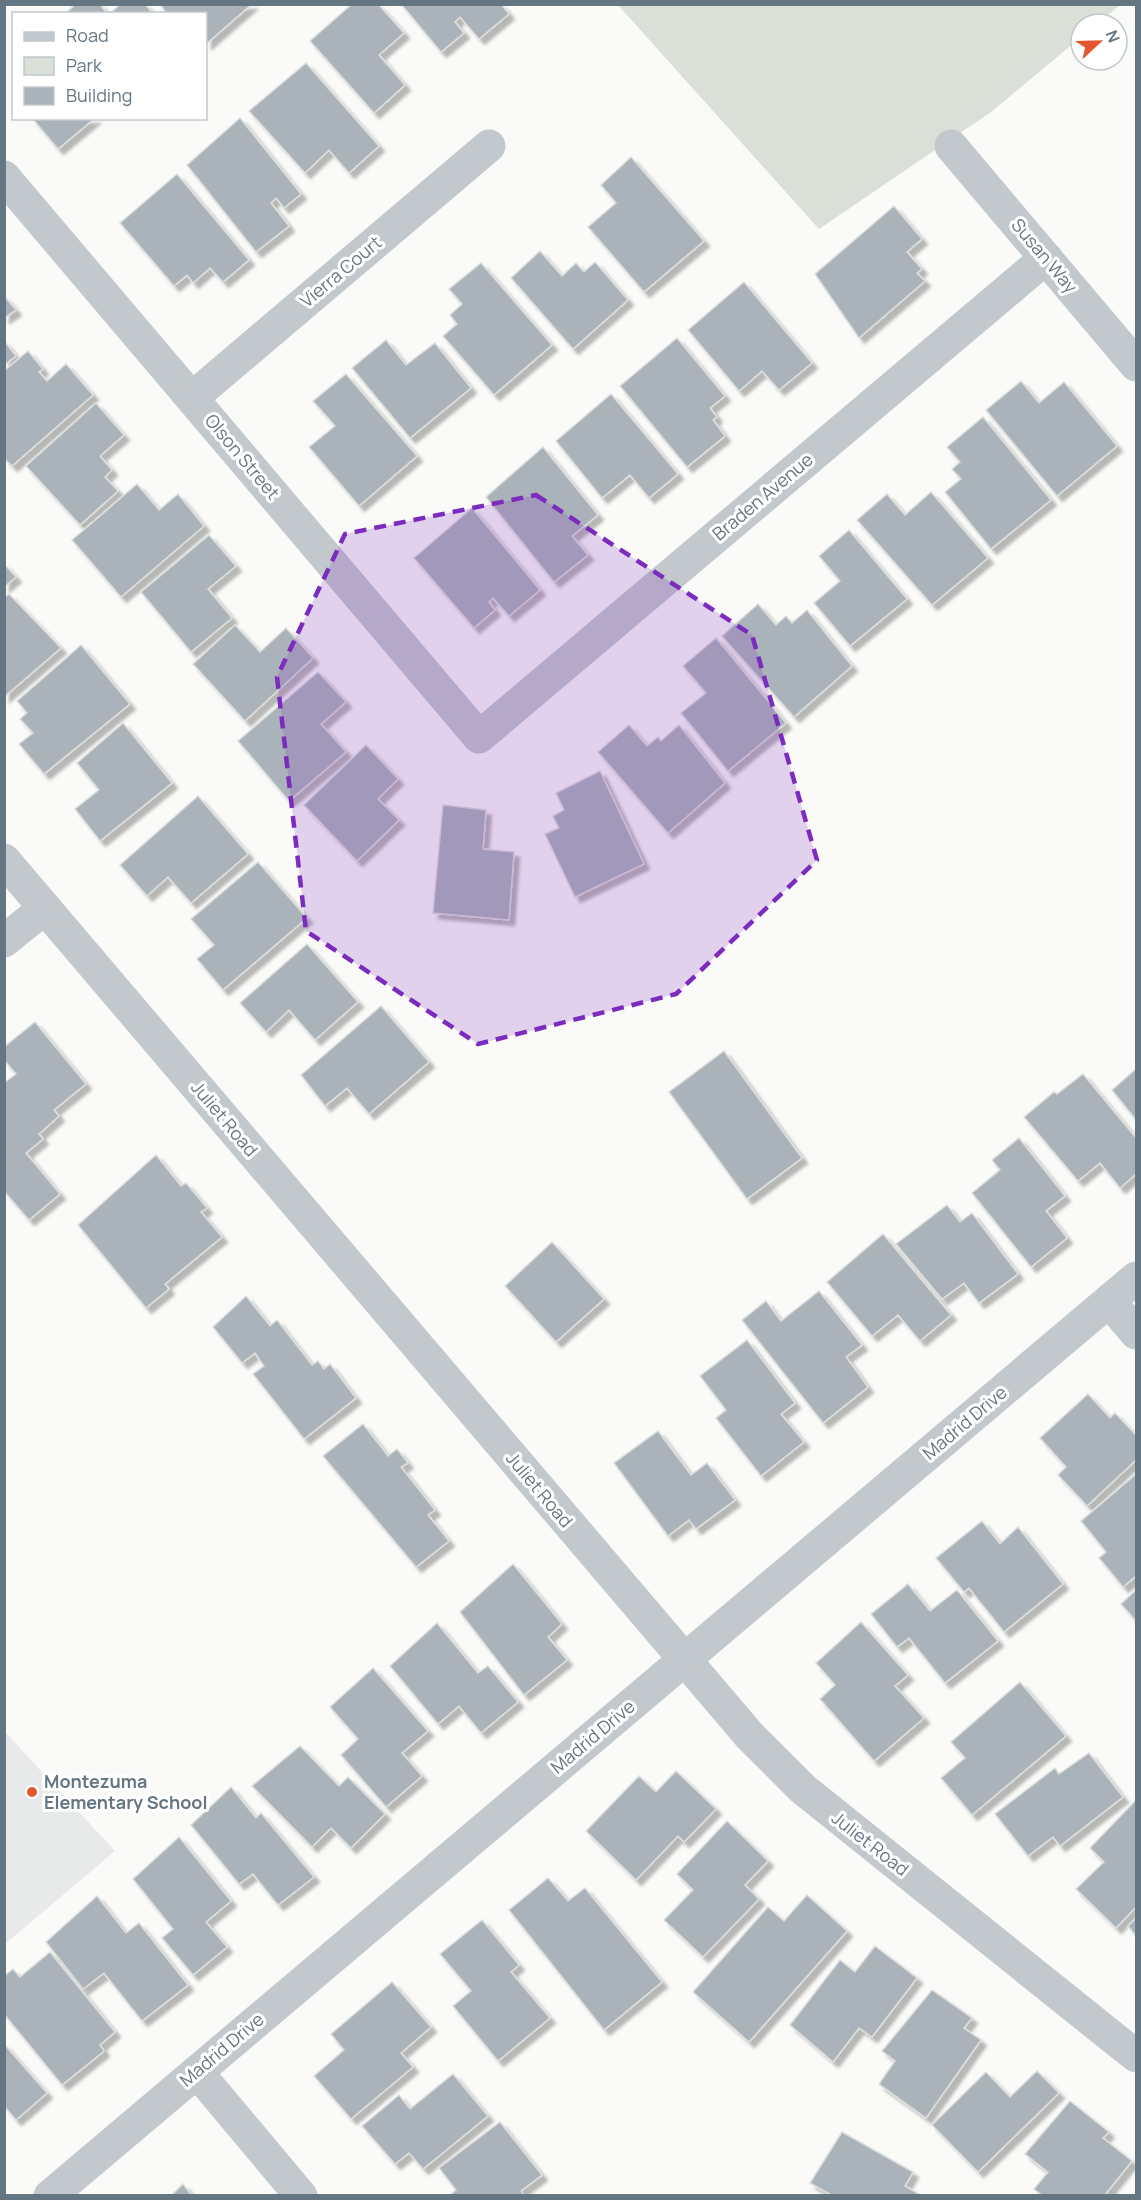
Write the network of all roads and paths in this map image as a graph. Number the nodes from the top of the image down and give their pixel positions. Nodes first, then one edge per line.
1 (489, 146) dead end
2 (951, 146) dead end
3 (4, 177) edge
4 (1046, 258) junction
5 (1137, 365) edge
6 (192, 398) junction
7 (479, 736) joint
8 (4, 860) edge
9 (45, 908) junction
10 (4, 941) edge
11 (1137, 1278) edge
12 (1109, 1301) junction
13 (1137, 1334) edge
14 (683, 1661) junction
15 (1137, 2056) edge
16 (197, 2072) junction
17 (50, 2196) edge
18 (301, 2196) edge

1 - 6 street, Vierra Court
2 - 4 street, Susan Way
3 - 6 street, Olson Street
4 - 5 street, Susan Way
4 - 7 street, Braden Avenue
6 - 7 street, Olson Street
8 - 9 street, Juliet Road
9 - 10 street
9 - 14 street, Juliet Road
11 - 12 street, Madrid Drive
12 - 13 street
12 - 14 street, Madrid Drive
14 - 15 street, Juliet Road
14 - 16 street, Madrid Drive
16 - 17 street, Madrid Drive
16 - 18 street

